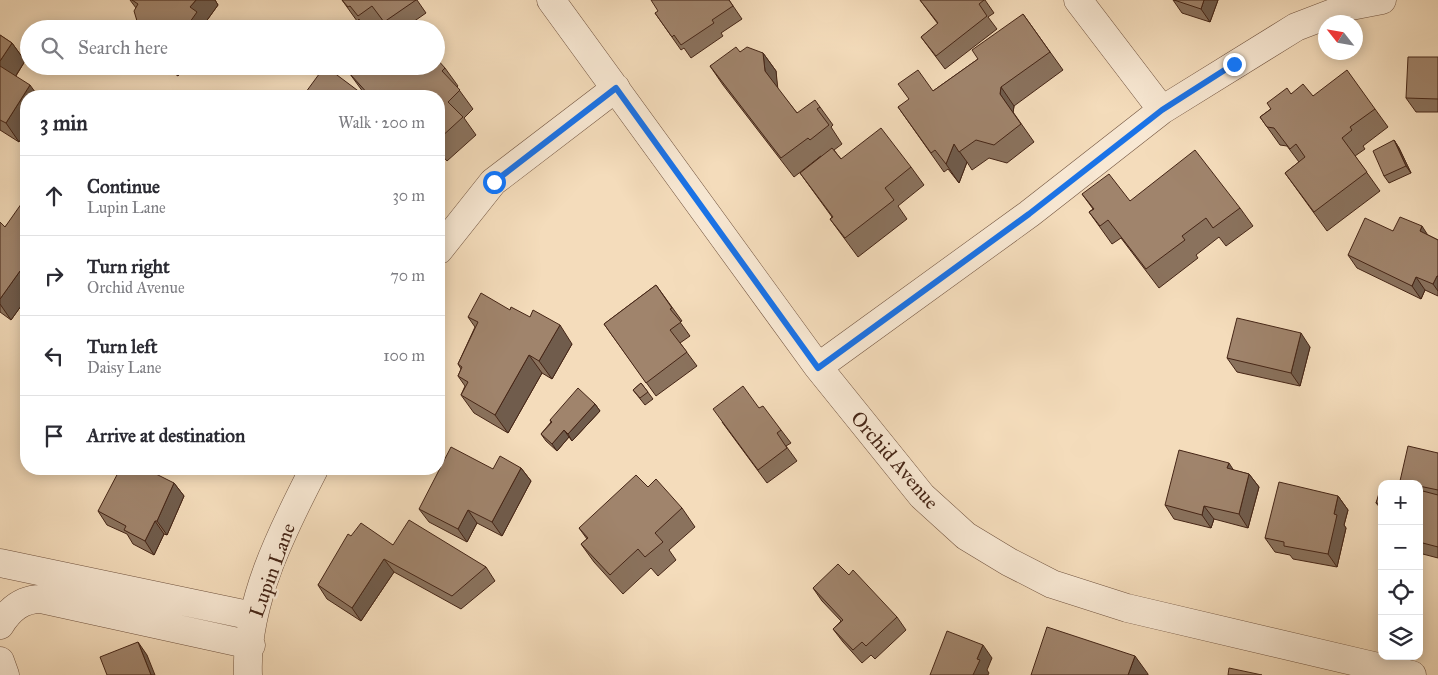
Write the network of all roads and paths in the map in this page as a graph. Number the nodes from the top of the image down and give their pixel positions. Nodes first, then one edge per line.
1 (551, 0) edge
2 (1078, 0) edge
3 (1382, 0) edge
4 (616, 88) junction
5 (1162, 110) junction
6 (445, 243) edge
7 (818, 368) junction
8 (311, 475) edge
9 (0, 563) edge
10 (253, 616) junction
11 (0, 625) edge
12 (251, 645) junction
13 (0, 660) edge
14 (5, 675) edge
15 (248, 675) edge
16 (1412, 675) edge

1 - 4 street, Orchid Avenue
2 - 5 street
3 - 5 street
4 - 6 street
4 - 7 street, Orchid Avenue
5 - 7 street
7 - 16 street, Orchid Avenue
8 - 10 street, Lupin Lane
9 - 10 street
10 - 12 street, Lupin Lane
11 - 12 street
12 - 15 street, Lupin Lane
13 - 14 street

